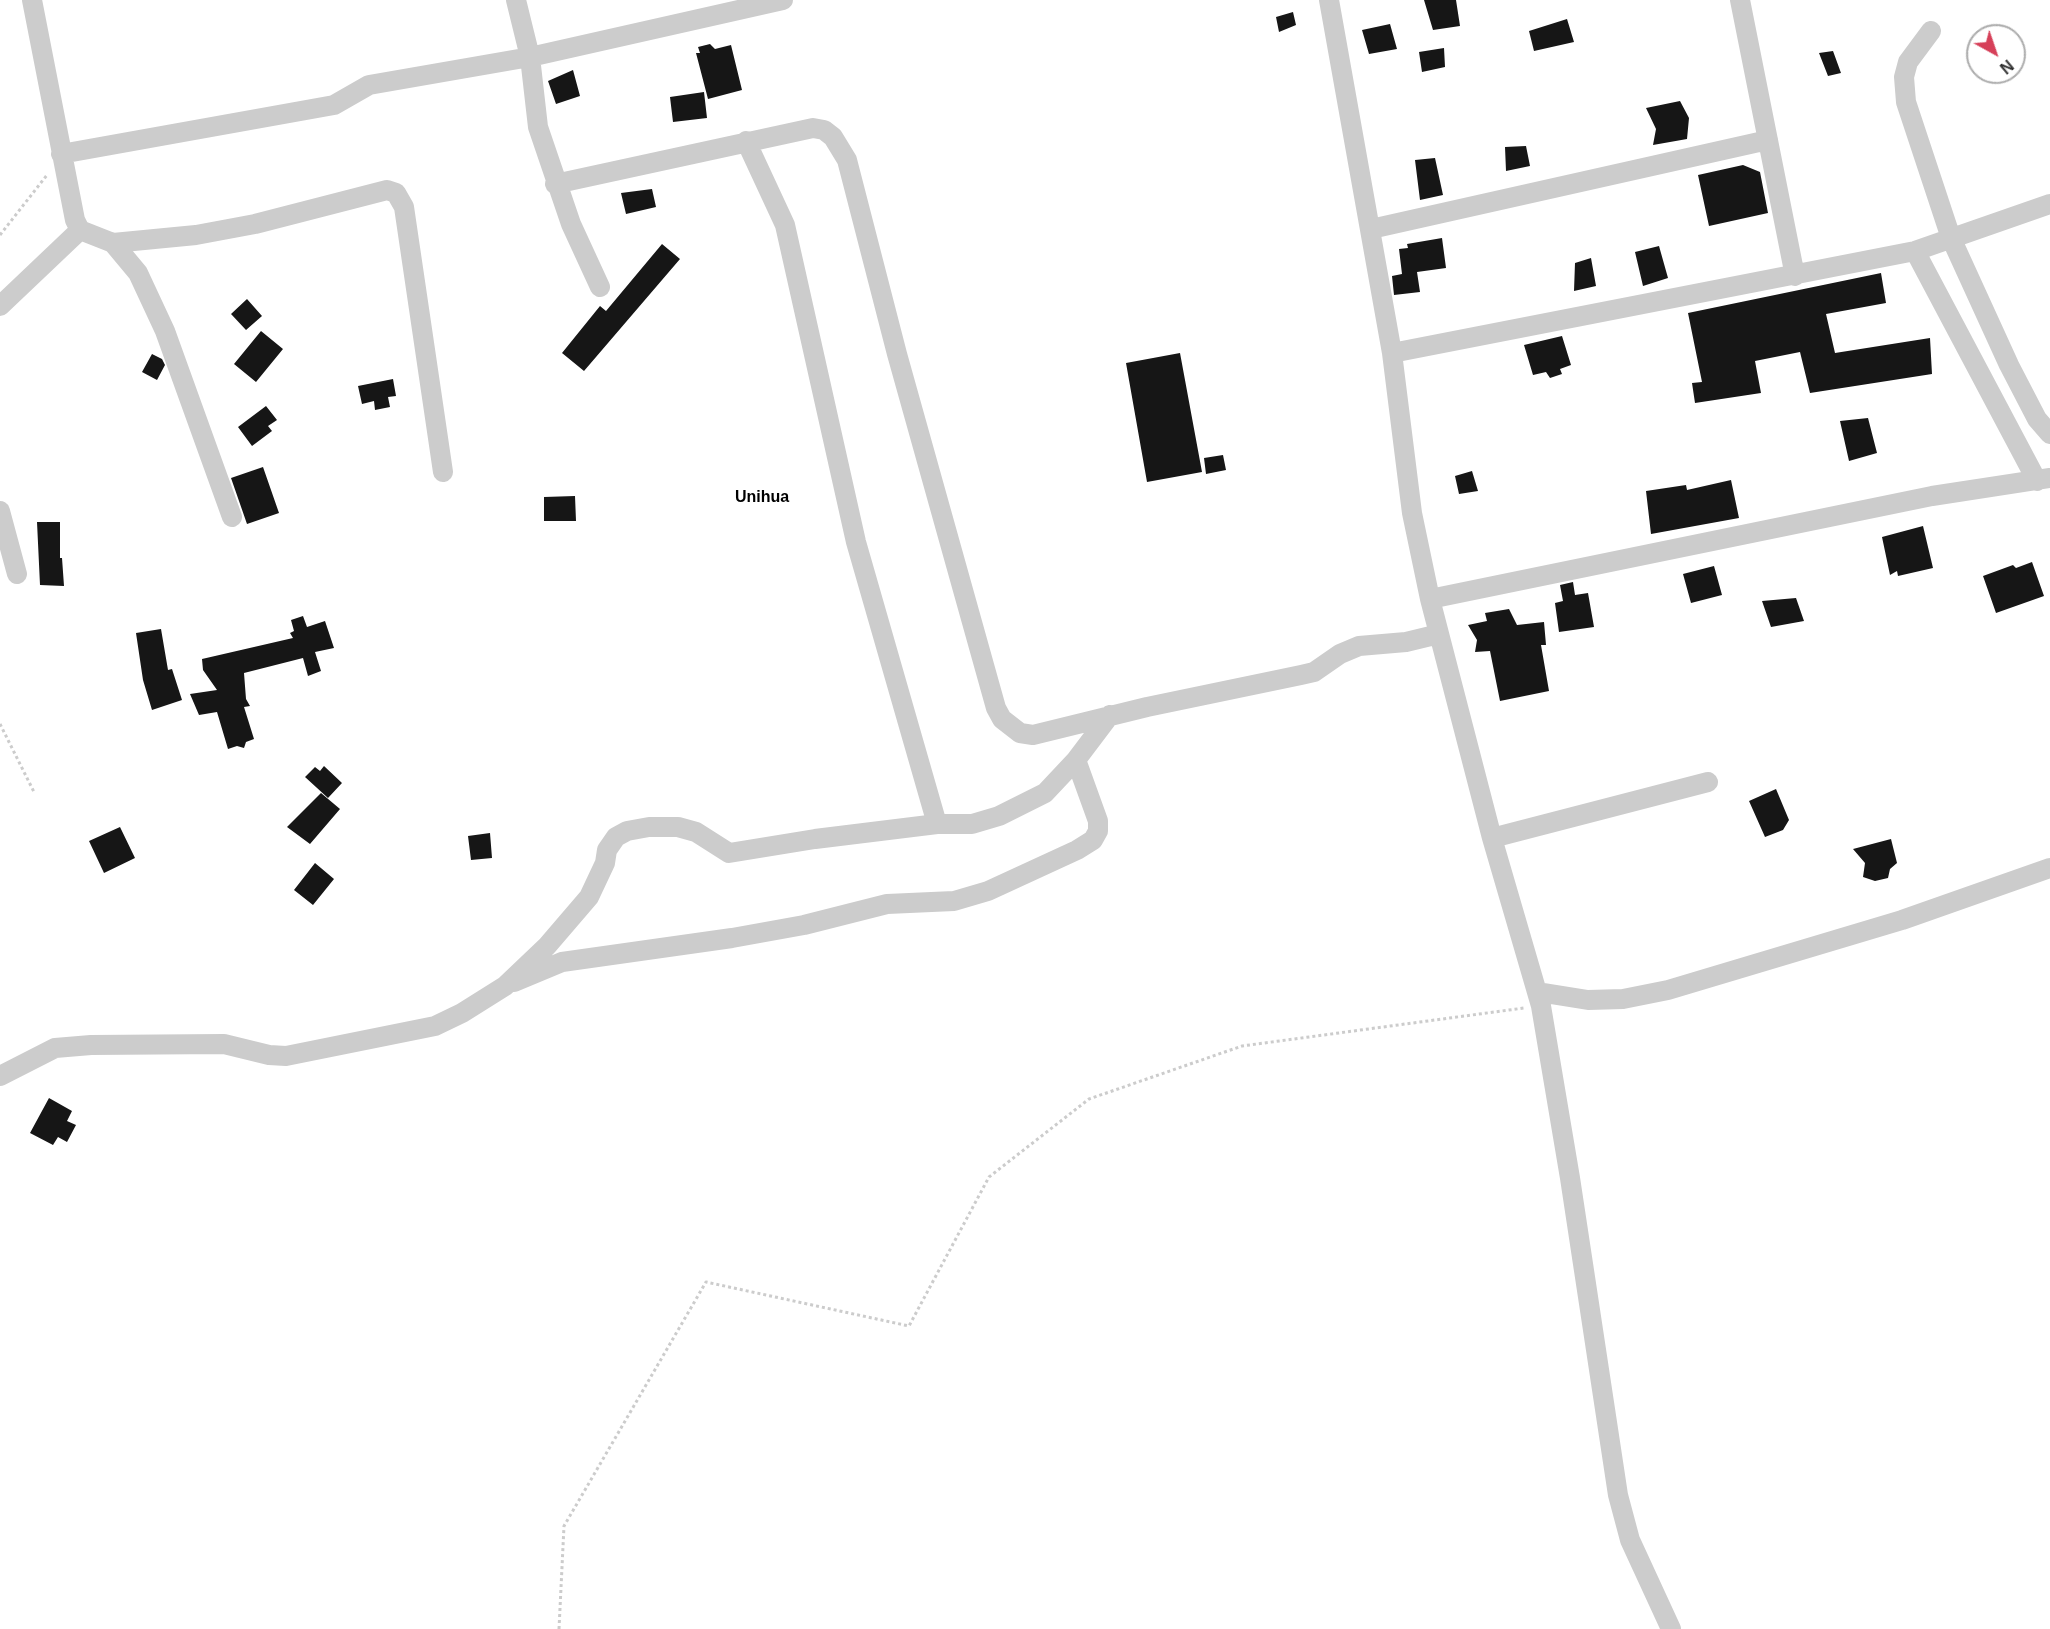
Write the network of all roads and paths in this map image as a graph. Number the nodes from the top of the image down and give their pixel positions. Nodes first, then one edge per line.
1 (32, 0) edge
2 (516, 0) edge
3 (783, 0) edge
4 (1329, 0) edge
5 (1740, 0) edge
6 (1931, 31) dead end
7 (530, 57) junction
8 (1768, 140) junction
9 (746, 141) junction
10 (61, 154) junction
11 (555, 184) junction
12 (2050, 204) edge
13 (1371, 229) junction
14 (80, 230) junction
15 (0, 235) edge
16 (1952, 238) junction
17 (113, 243) junction
18 (1915, 251) junction
19 (1796, 276) junction
20 (600, 287) dead end
21 (0, 306) edge
22 (1392, 353) junction
23 (2050, 434) edge
24 (442, 472) dead end
25 (2043, 479) edge
26 (0, 511) edge
27 (232, 518) dead end
28 (16, 574) dead end
29 (1430, 599) junction
30 (1439, 634) junction
31 (1110, 715) junction
32 (0, 724) edge
33 (1076, 760) junction
34 (1708, 782) dead end
35 (34, 792) dead end
36 (937, 824) junction
37 (1492, 838) junction
38 (2050, 868) edge
39 (505, 986) junction
40 (1539, 999) junction
41 (0, 1076) edge
42 (559, 1629) edge
43 (1671, 1629) edge

1 - 10 street
2 - 7 street
3 - 7 street
4 - 13 street
5 - 8 street
6 - 16 street
7 - 10 street
7 - 11 street
8 - 13 street
8 - 19 street
9 - 11 street
9 - 31 street
9 - 36 street
10 - 14 street
10 - 15 path
11 - 20 street
12 - 16 street
13 - 22 street
14 - 17 street
14 - 21 street
16 - 18 street
16 - 23 street
17 - 24 street
17 - 27 street
18 - 19 street
18 - 25 street
19 - 22 street
22 - 29 street
25 - 29 street
26 - 28 street
29 - 30 street
30 - 31 street
30 - 37 street
31 - 33 street
32 - 35 path
33 - 36 street
33 - 39 street
34 - 37 street
36 - 39 street
37 - 40 street
38 - 40 street
39 - 41 street
40 - 42 path
40 - 43 street

